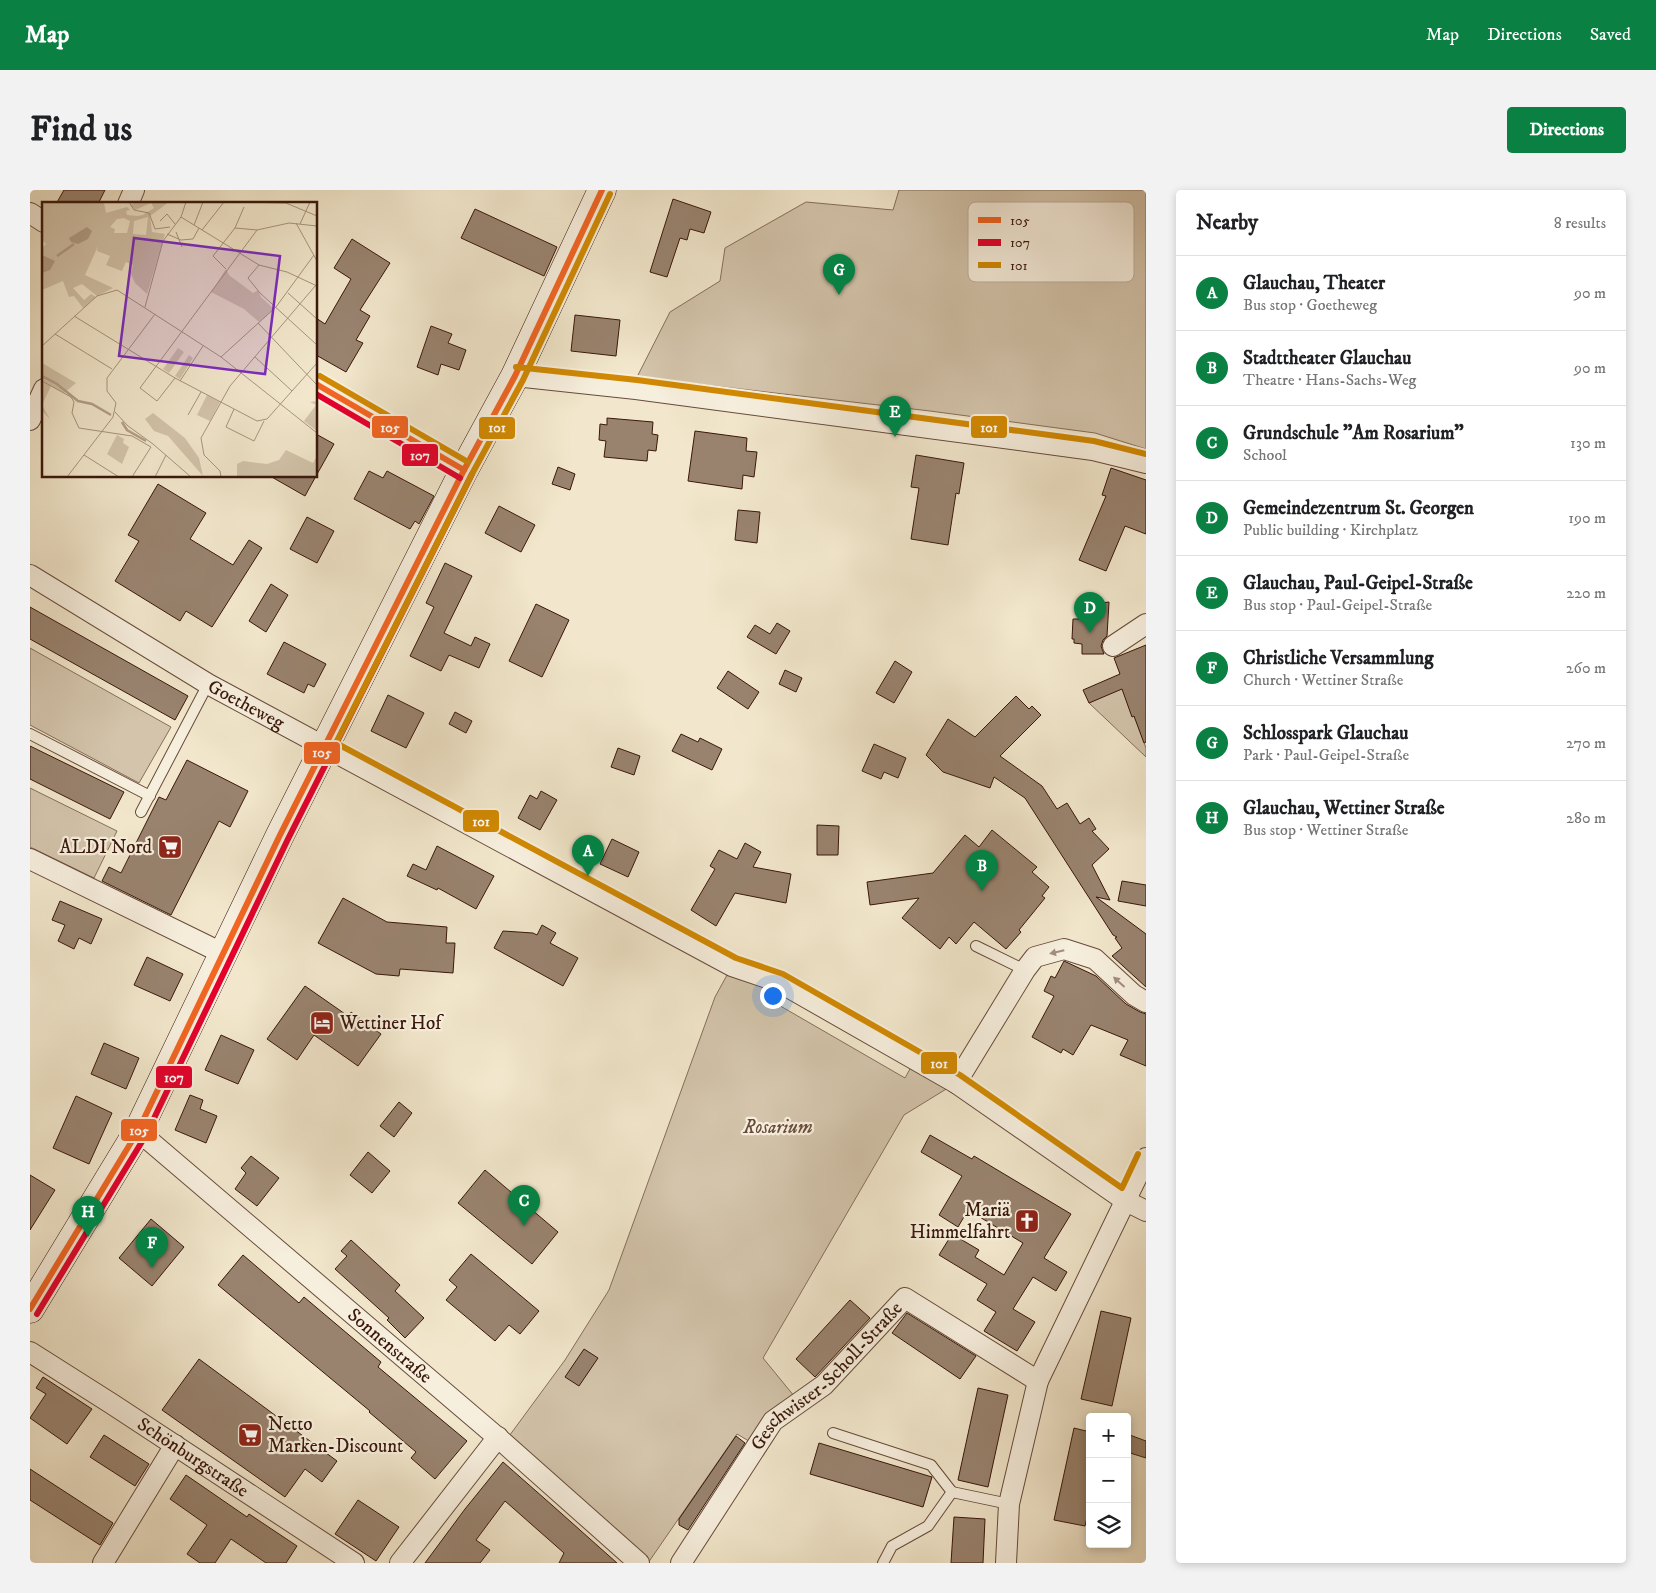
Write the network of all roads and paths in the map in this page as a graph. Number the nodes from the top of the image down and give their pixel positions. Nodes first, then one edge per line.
1 (134, 190) edge
2 (602, 190) edge
3 (129, 202) edge
4 (30, 213) edge
5 (42, 221) edge
6 (515, 376) junction
7 (318, 385) edge
8 (42, 393) edge
9 (30, 420) edge
10 (1146, 463) edge
11 (464, 470) junction
12 (30, 575) edge
13 (1146, 624) edge
14 (1113, 646) dead end
15 (208, 684) junction
16 (30, 734) edge
17 (324, 747) junction
18 (150, 796) junction
19 (141, 812) dead end
20 (30, 859) edge
21 (976, 946) dead end
22 (224, 954) junction
23 (1024, 970) junction
24 (1146, 1002) edge
25 (956, 1083) junction
26 (138, 1131) junction
27 (1146, 1158) edge
28 (1126, 1201) junction
29 (1146, 1210) edge
30 (30, 1309) edge
31 (30, 1352) edge
32 (1038, 1381) junction
33 (833, 1433) dead end
34 (498, 1438) junction
35 (175, 1445) junction
36 (952, 1492) junction
37 (1009, 1504) junction
38 (103, 1563) edge
39 (354, 1563) edge
40 (400, 1563) edge
41 (639, 1563) edge
42 (681, 1563) edge
43 (883, 1563) edge
44 (1006, 1563) edge

1 - 3 street
2 - 6 street
4 - 5 street
6 - 10 street
6 - 11 street
7 - 11 street
8 - 9 street
11 - 17 street
12 - 15 street, Goetheweg
13 - 14 street
15 - 17 street, Goetheweg
15 - 18 lane
16 - 18 lane
17 - 22 street
17 - 25 street, Goetheweg
18 - 19 lane
20 - 22 street
21 - 23 lane
22 - 26 street
24 -> 23 street
23 - 25 street
25 - 28 street, Goetheweg
26 - 30 street
26 - 34 street, Sonnenstraße
27 - 28 street
28 - 29 street, Goetheweg
28 - 32 street
31 - 35 street, Schönburgstraße
32 - 37 street
32 - 42 street, Geschwister-Scholl-Straße
33 - 36 lane
34 - 40 street
34 - 41 street, Sonnenstraße
35 - 38 street
35 - 39 street, Schönburgstraße
36 - 37 lane
36 - 43 lane
37 - 44 street

